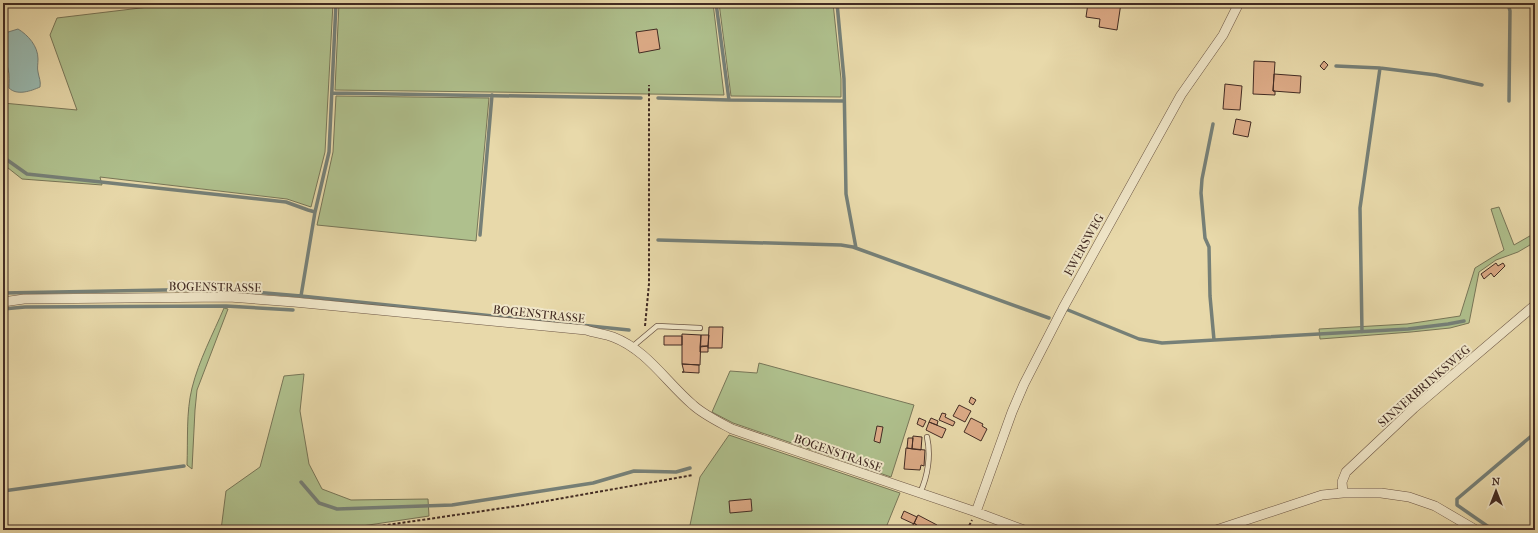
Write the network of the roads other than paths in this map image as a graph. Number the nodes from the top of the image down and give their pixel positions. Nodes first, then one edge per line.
1 (1239, 3) edge
2 (3, 302) edge
3 (1535, 305) edge
4 (700, 328) dead end
5 (632, 347) junction
6 (927, 437) dead end
7 (1343, 493) junction
8 (920, 494) junction
9 (976, 512) junction
10 (1024, 530) edge
11 (1216, 530) edge
12 (1476, 530) edge

1 - 9 street, EWERSWEG
2 - 5 street, BOGENSTRASSE
3 - 7 street, SINNERBRINKSWEG
4 - 5 lane
5 - 8 street, BOGENSTRASSE
6 - 8 lane
7 - 11 street
7 - 12 street
8 - 9 street, BOGENSTRASSE
9 - 10 street, BOGENSTRASSE

